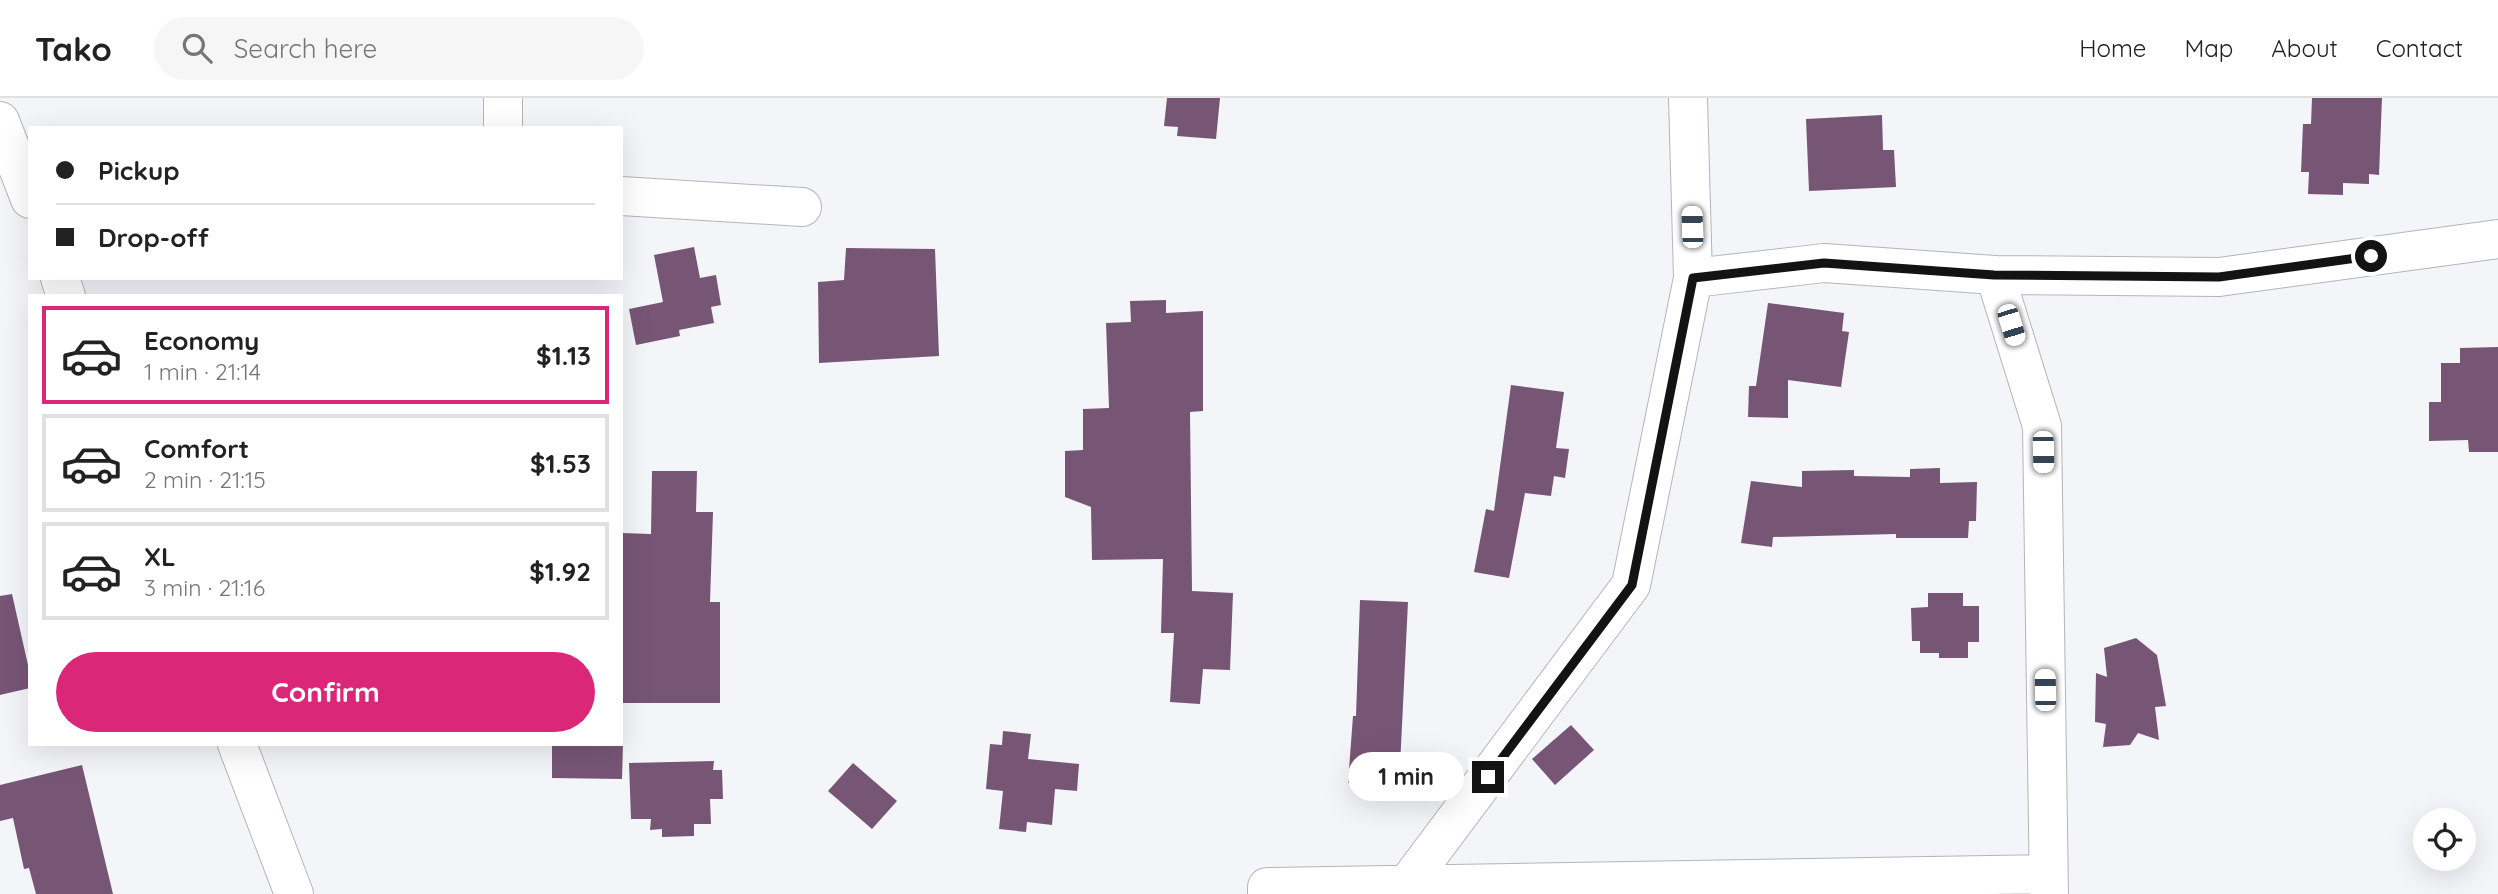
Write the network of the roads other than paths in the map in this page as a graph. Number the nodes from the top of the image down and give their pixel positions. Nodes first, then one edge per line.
1 (502, 98) edge
2 (1688, 98) edge
3 (503, 126) edge
4 (11, 128) edge
5 (28, 192) edge
6 (623, 196) edge
7 (802, 207) dead end
8 (2498, 239) edge
9 (1994, 275) junction
10 (1693, 278) junction
11 (238, 746) edge
12 (1408, 883) junction
13 (2048, 884) edge
14 (294, 894) edge
15 (1267, 894) edge

1 - 3 street
2 - 10 street
4 - 5 street
6 - 7 street
8 - 9 street
9 - 10 street
9 - 13 street
10 - 12 street
11 - 14 street
12 - 13 street
12 - 15 street

